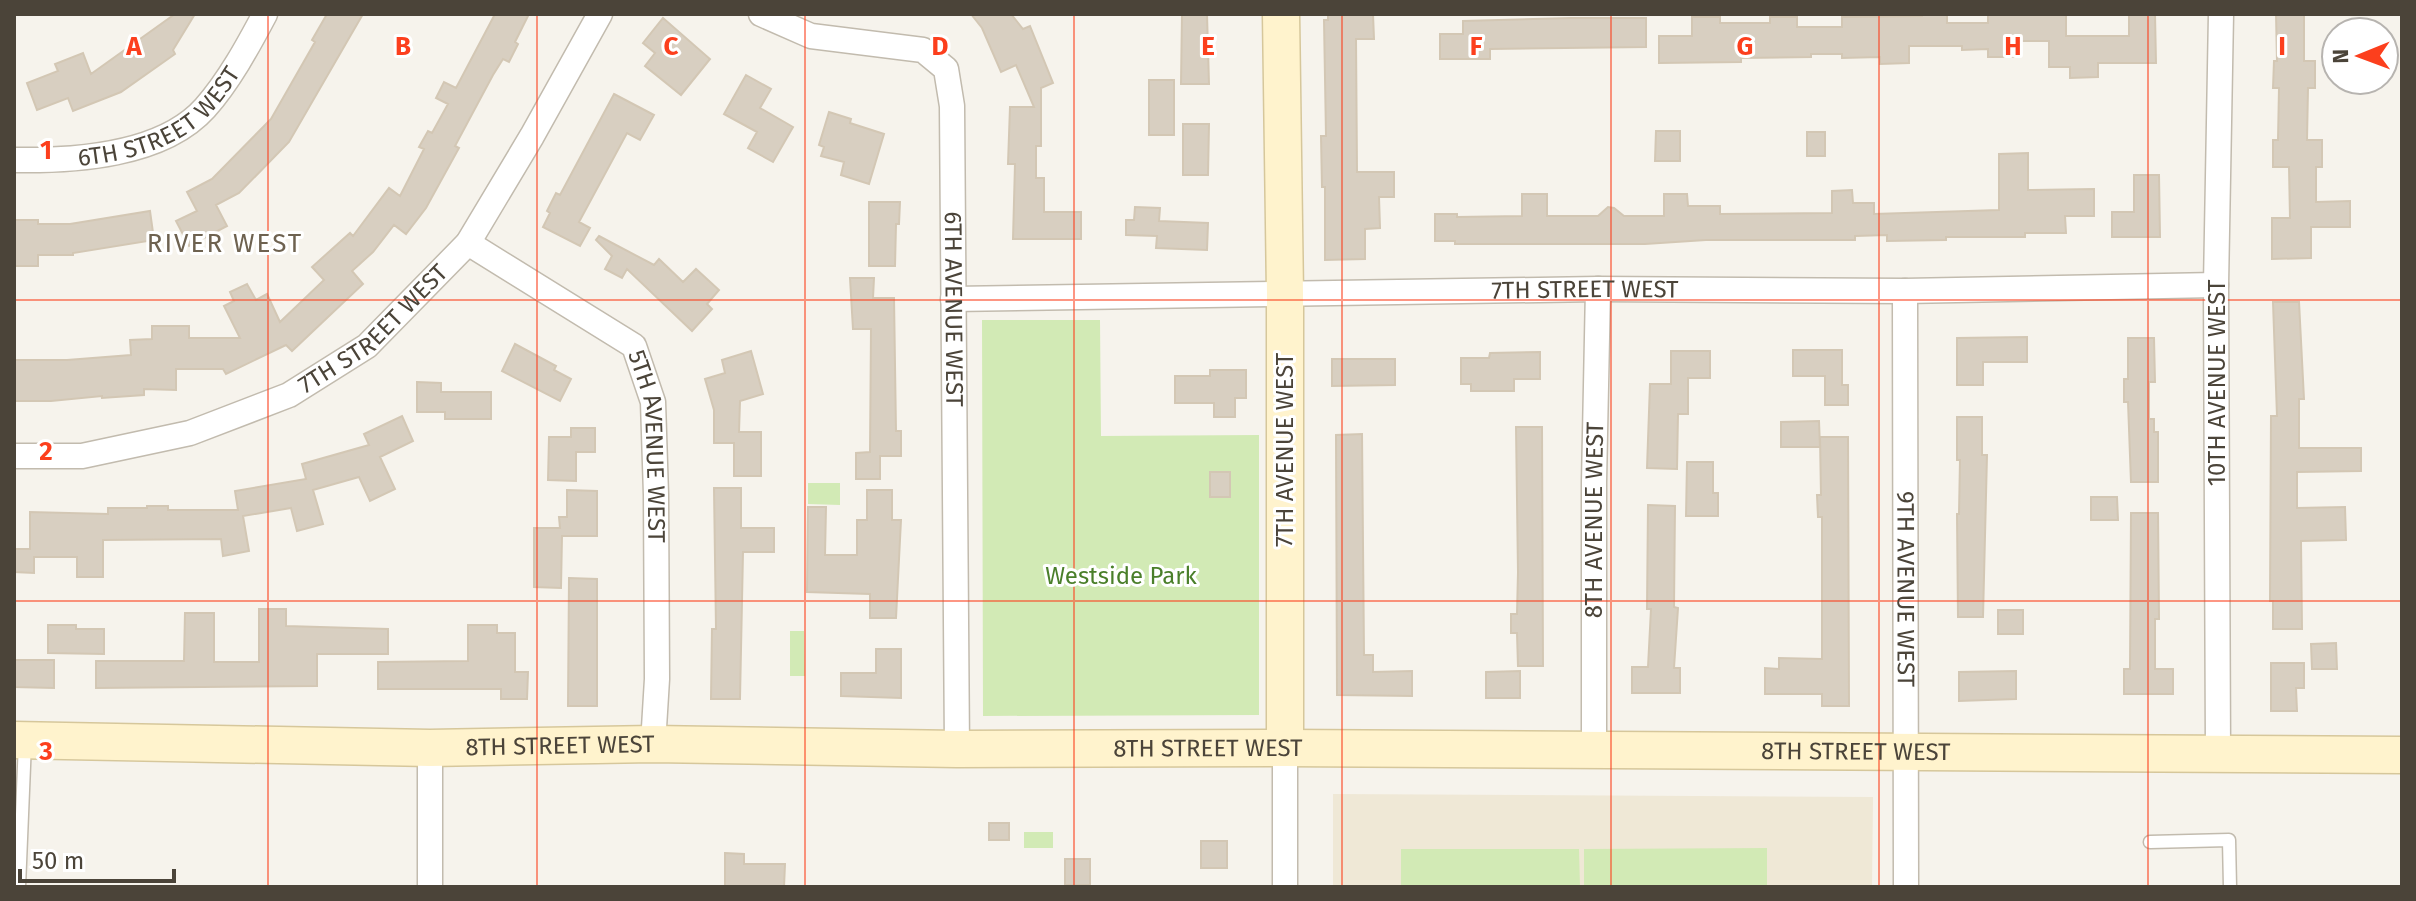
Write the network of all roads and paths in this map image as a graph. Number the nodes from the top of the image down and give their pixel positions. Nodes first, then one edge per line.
1 (265, 14) edge
2 (600, 14) edge
3 (761, 14) edge
4 (1281, 14) edge
5 (2221, 14) edge
6 (14, 160) edge
7 (468, 243) junction
8 (2216, 285) junction
9 (1598, 289) junction
10 (1905, 291) junction
11 (1285, 294) junction
12 (953, 299) junction
13 (14, 456) edge
14 (19, 740) edge
15 (653, 744) junction
16 (430, 748) junction
17 (1285, 748) junction
18 (957, 749) junction
19 (1594, 750) junction
20 (1906, 751) junction
21 (2218, 753) junction
22 (2402, 755) edge
23 (2150, 842) dead end
24 (19, 887) edge
25 (430, 887) edge
26 (1285, 887) edge
27 (1906, 887) edge
28 (2230, 887) edge

1 - 6 street, 6TH STREET WEST
2 - 7 street, 7TH STREET WEST
3 - 12 street, 6TH AVENUE WEST
4 - 11 street, 7TH AVENUE WEST
5 - 8 street, 10TH AVENUE WEST
7 - 13 street, 7TH STREET WEST
7 - 15 street, 5TH AVENUE WEST
8 - 10 street, 7TH STREET WEST
8 - 21 street, 10TH AVENUE WEST
9 - 10 street, 7TH STREET WEST
9 - 11 street, 7TH STREET WEST
9 - 19 street, 8TH AVENUE WEST
10 - 20 street, 9TH AVENUE WEST
11 - 12 street, 7TH STREET WEST
11 - 17 street, 7TH AVENUE WEST
12 - 18 street, 6TH AVENUE WEST
14 - 16 street, 8TH STREET WEST
14 - 24 lane
15 - 16 street, 8TH STREET WEST
15 - 18 street, 8TH STREET WEST
16 - 25 street
17 - 18 street, 8TH STREET WEST
17 - 19 street, 8TH STREET WEST
17 - 26 street, 7TH AVENUE WEST
19 - 20 street, 8TH STREET WEST
20 - 21 street, 8TH STREET WEST
20 - 27 street, 9TH AVENUE WEST
21 - 22 street, 8TH STREET WEST
23 - 28 lane

